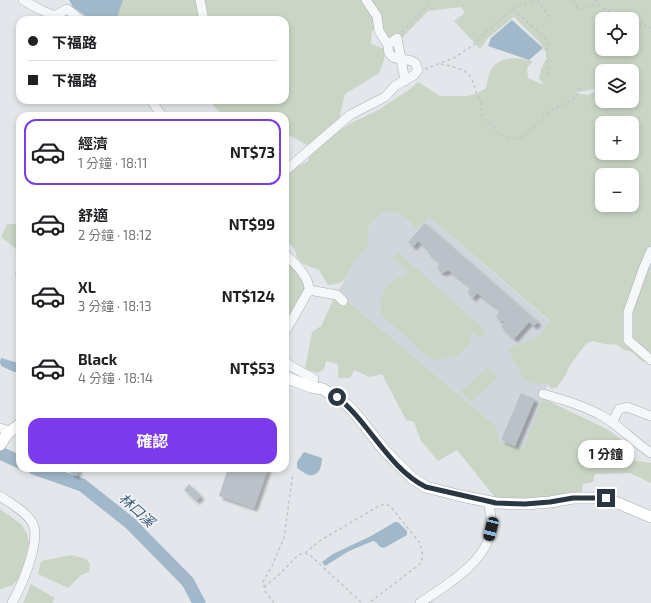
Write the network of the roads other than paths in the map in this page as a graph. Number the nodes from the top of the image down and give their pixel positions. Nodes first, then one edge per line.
1 (23, 0) edge
2 (200, 0) edge
3 (366, 0) edge
4 (55, 16) edge
5 (55, 16) edge
6 (76, 16) edge
7 (203, 16) edge
8 (388, 44) junction
9 (402, 60) junction
10 (405, 81) junction
11 (289, 168) edge
12 (651, 251) edge
13 (289, 258) edge
14 (309, 290) junction
15 (343, 301) dead end
16 (289, 325) edge
17 (651, 360) edge
18 (289, 365) edge
19 (289, 379) edge
20 (311, 387) junction
21 (543, 394) dead end
22 (651, 416) edge
23 (612, 423) junction
24 (16, 426) edge
25 (6, 431) edge
26 (0, 445) edge
27 (651, 453) edge
28 (0, 496) edge
29 (488, 502) junction
30 (651, 517) edge
31 (12, 603) edge
32 (420, 603) edge

1 - 5 street
2 - 7 street
3 - 8 street
4 - 6 street
8 - 9 street
8 - 9 street
9 - 10 street
9 - 10 street
10 - 11 street
12 - 17 street
13 - 14 street
14 - 15 street
14 - 16 street
18 - 20 street
19 - 20 main road
20 - 29 main road
21 - 23 street
22 - 23 street
23 - 27 street
24 - 25 main road
25 - 26 main road
28 - 31 street
29 - 30 main road
29 - 32 street

